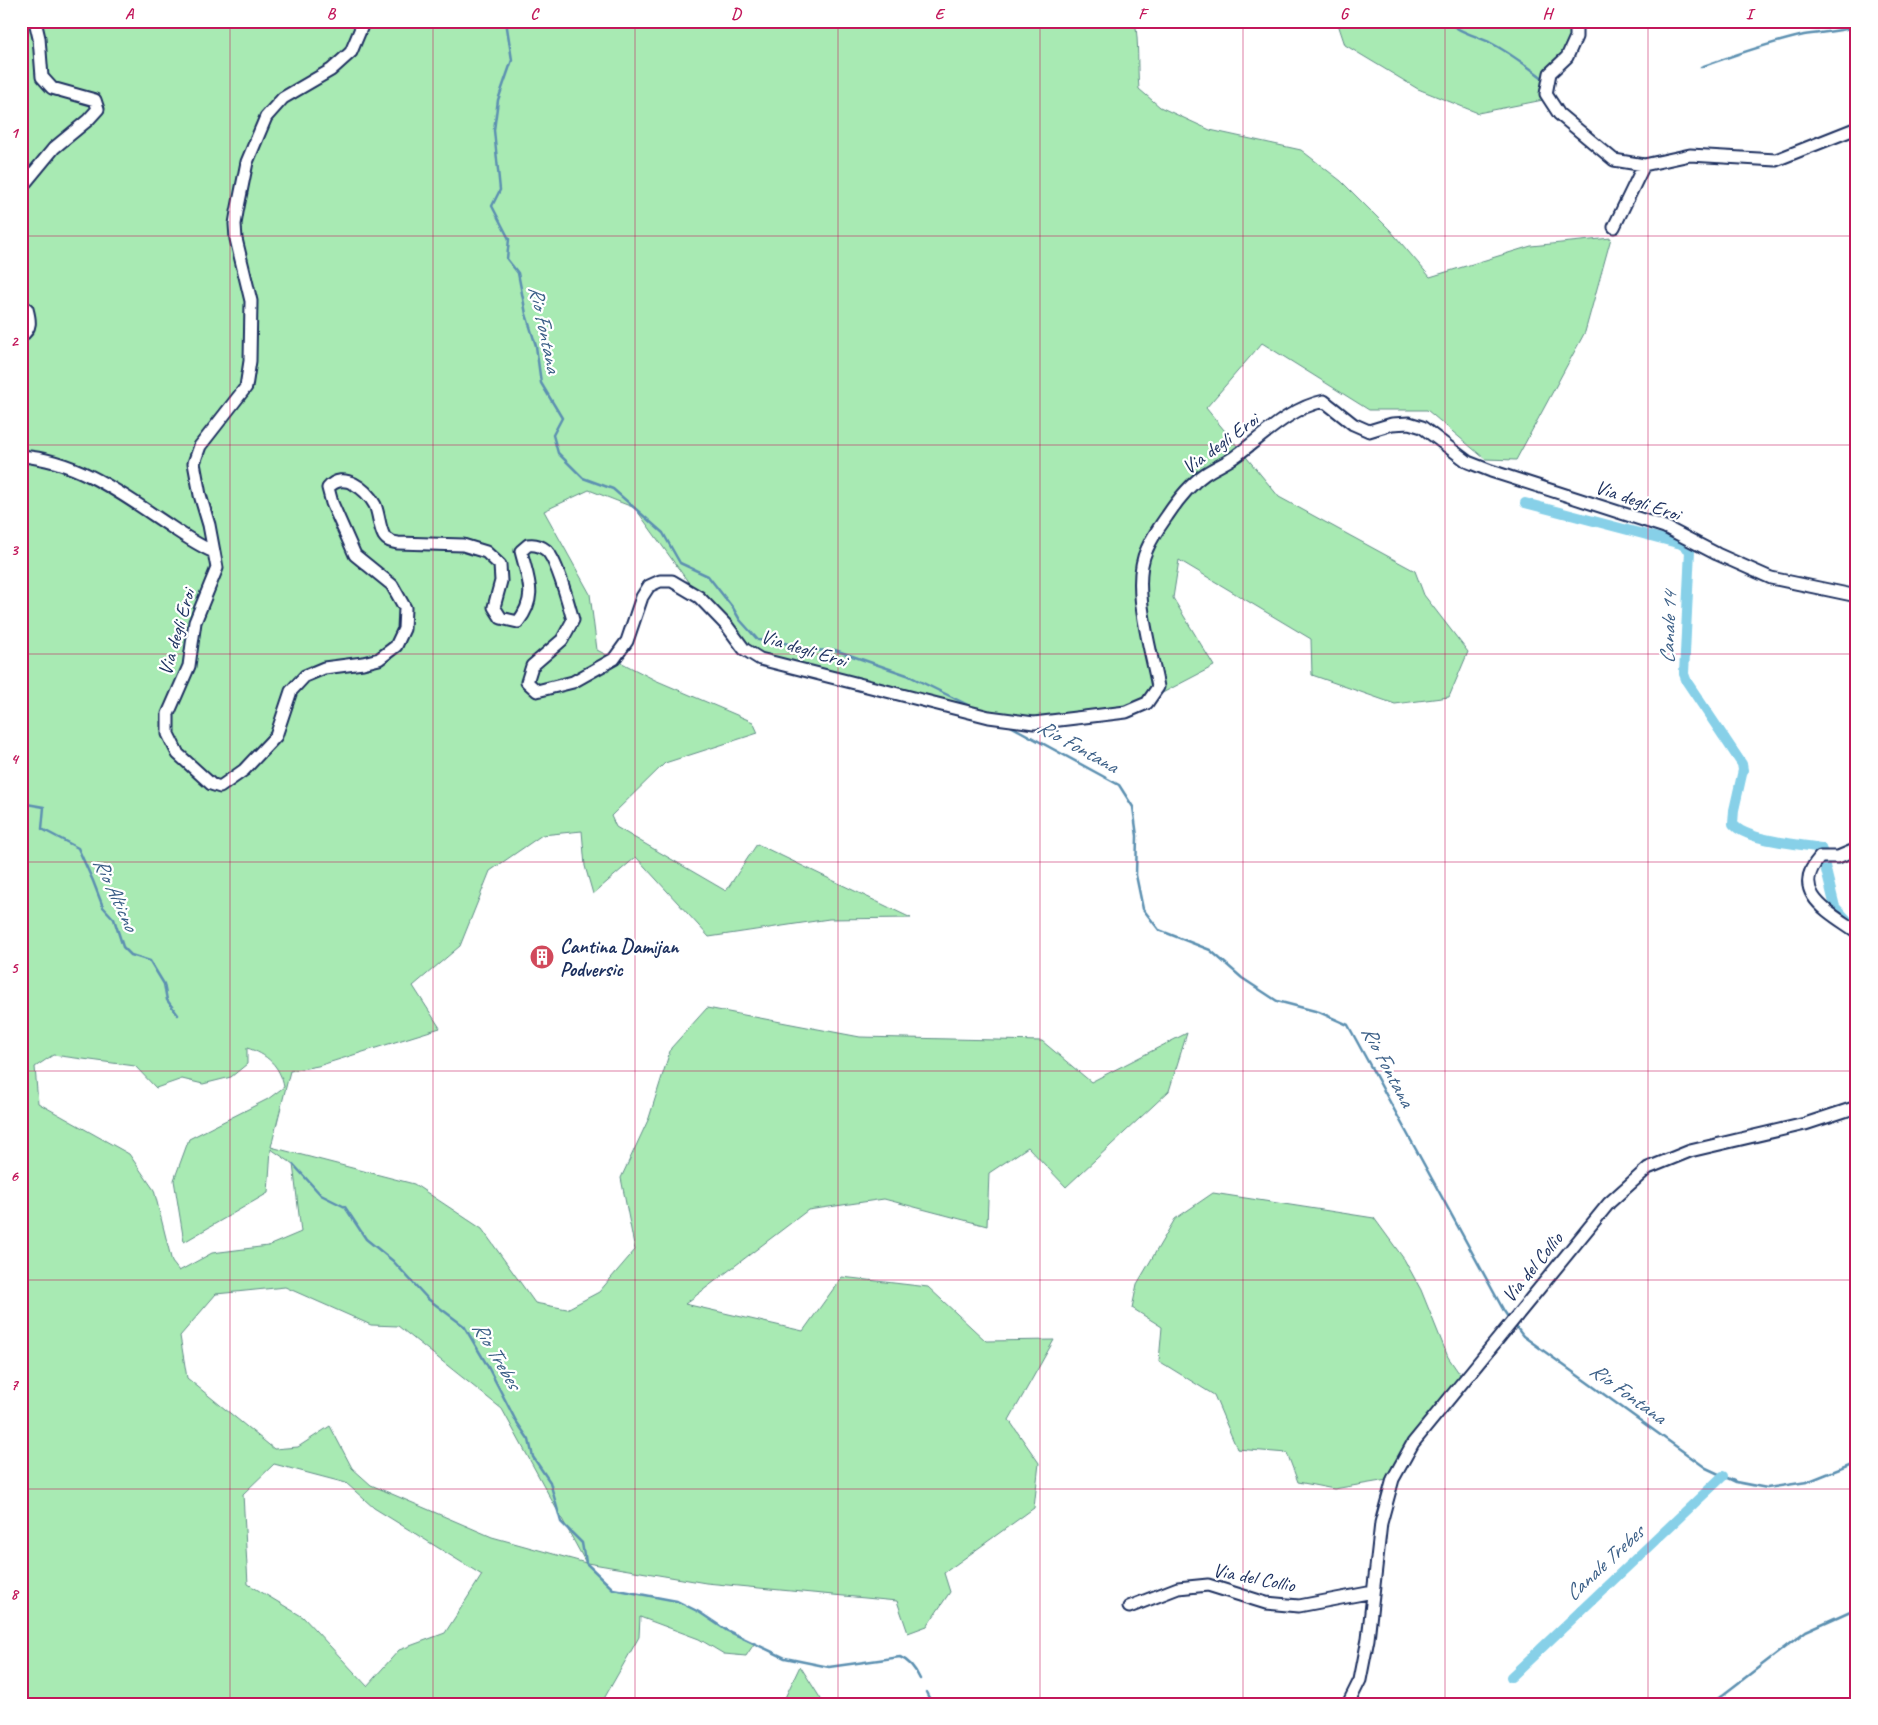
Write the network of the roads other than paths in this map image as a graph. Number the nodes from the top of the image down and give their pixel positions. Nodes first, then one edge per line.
1 (35, 21) edge
2 (364, 21) edge
3 (1576, 21) edge
4 (1857, 128) edge
5 (1644, 165) junction
6 (21, 188) edge
7 (1614, 227) dead end
8 (21, 306) edge
9 (21, 336) edge
10 (21, 456) edge
11 (214, 552) junction
12 (1857, 596) edge
13 (1857, 849) edge
14 (1857, 932) edge
15 (1857, 1107) edge
16 (1373, 1592) junction
17 (1129, 1607) dead end
18 (1348, 1704) edge

1 - 6 street
2 - 11 street
3 - 5 street
4 - 5 street
5 - 7 street
8 - 9 street
10 - 11 street
11 - 12 street, Via degli Eroi
13 - 14 street
15 - 16 street, Via del Collio
16 - 17 street, Via del Collio
16 - 18 street, Via del Collio

